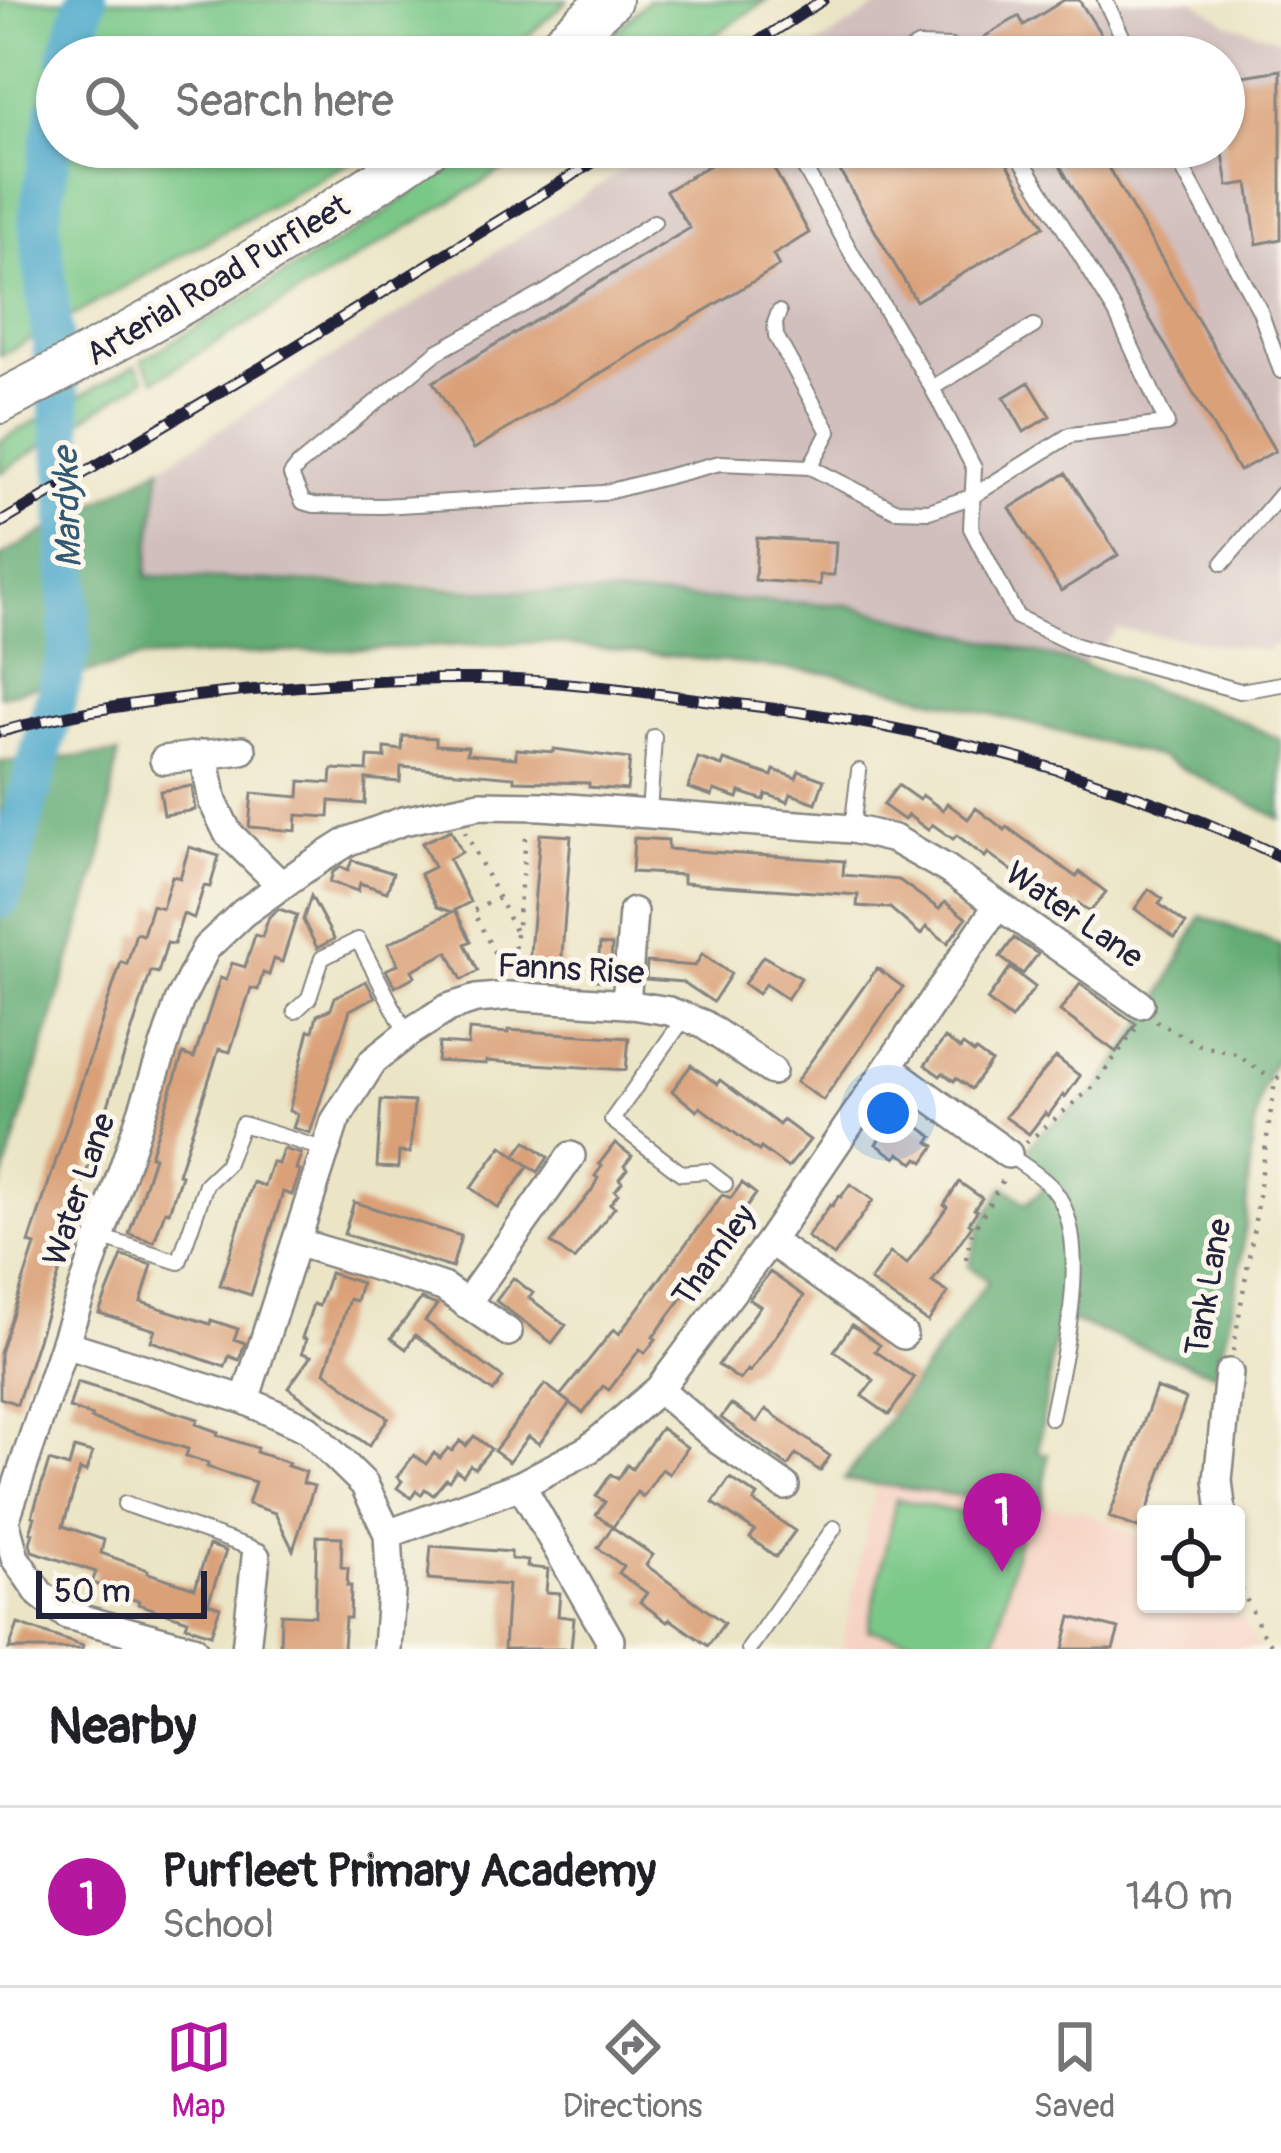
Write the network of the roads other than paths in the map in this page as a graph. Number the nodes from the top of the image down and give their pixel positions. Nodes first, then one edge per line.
1 (610, 0) edge
2 (1105, 0) edge
3 (570, 36) edge
4 (1122, 36) edge
5 (396, 168) edge
6 (805, 168) edge
7 (1027, 168) edge
8 (1182, 168) edge
9 (654, 222) dead end
10 (779, 312) dead end
11 (1034, 326) dead end
12 (1281, 371) edge
13 (932, 388) junction
14 (1, 402) edge
15 (810, 467) junction
16 (1281, 494) edge
17 (970, 497) junction
18 (1223, 563) dead end
19 (1281, 685) edge
20 (654, 737) dead end
21 (242, 750) dead end
22 (204, 754) junction
23 (164, 760) dead end
24 (860, 771) dead end
25 (649, 814) junction
26 (852, 829) junction
27 (281, 884) junction
28 (998, 905) junction
29 (633, 912) dead end
30 (626, 1004) junction
31 (1140, 1004) dead end
32 (295, 1011) dead end
33 (685, 1017) junction
34 (406, 1034) junction
35 (889, 1067) junction
36 (772, 1071) dead end
37 (326, 1150) junction
38 (571, 1156) dead end
39 (1012, 1157) joint
40 (725, 1184) dead end
41 (100, 1237) junction
42 (770, 1241) junction
43 (296, 1242) junction
44 (466, 1304) junction
45 (508, 1332) dead end
46 (903, 1335) dead end
47 (64, 1345) junction
48 (1229, 1373) road end
49 (659, 1389) junction
50 (245, 1400) junction
51 (1051, 1418) dead end
52 (521, 1485) junction
53 (785, 1486) dead end
54 (125, 1504) dead end
55 (1221, 1505) edge
56 (834, 1528) dead end
57 (388, 1534) junction
58 (256, 1557) joint
59 (193, 1649) edge
60 (246, 1649) edge
61 (387, 1649) edge
62 (609, 1649) edge
63 (749, 1649) edge

1 - 3 main road
2 - 4 lane
5 - 14 main road, Arterial Road Purfleet
6 - 13 lane
7 - 17 lane
8 - 12 lane
9 - 15 lane
10 - 15 lane
11 - 13 lane
13 - 17 lane
15 - 17 lane
16 - 18 lane
17 - 19 lane
20 - 25 lane
21 - 22 street
22 - 23 street
22 - 27 street
24 - 26 lane
25 - 26 street, Water Lane
25 - 27 street, Water Lane
26 - 28 street, Water Lane
27 - 41 street, Water Lane
28 - 31 street, Water Lane
28 - 35 street, Thamley
29 - 30 street
30 - 33 street, Fanns Rise
30 - 34 street, Fanns Rise
32 - 34 lane
33 - 36 street, Fanns Rise
33 - 40 lane
34 - 37 street, Fanns Rise
35 - 39 street
35 - 42 street, Thamley
37 - 41 lane
37 - 43 street, Fanns Rise
38 - 44 street
39 - 51 lane
41 - 47 street, Water Lane
42 - 46 street
42 - 49 street, Thamley
43 - 44 street
43 - 50 street, Fanns Rise
44 - 45 street
47 - 50 street
47 - 59 street, Water Lane
48 - 55 street, Tank Lane
49 - 52 street, Thamley
49 - 53 street
50 - 57 street
52 - 57 street, Thamley
52 - 62 street
54 - 58 lane
56 - 63 lane
57 - 61 street
58 - 60 street

